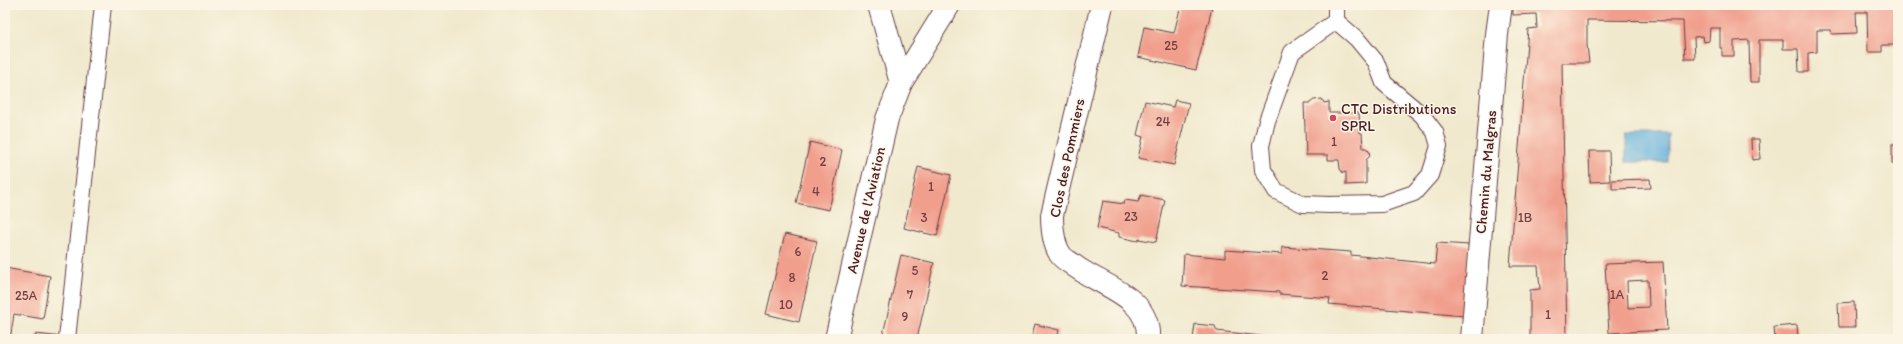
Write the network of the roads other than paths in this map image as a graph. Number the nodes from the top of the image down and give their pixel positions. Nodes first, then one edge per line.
1 (103, 5) edge
2 (879, 5) edge
3 (949, 5) edge
4 (1102, 5) edge
5 (1501, 5) edge
6 (1336, 13) edge
7 (901, 83) junction
8 (67, 339) edge
9 (836, 339) edge
10 (1148, 339) edge
11 (1472, 339) edge

1 - 8 lane
2 - 7 street
3 - 7 street, Avenue de l'Aviation
4 - 10 street, Clos des Pommiers
5 - 11 street, Chemin du Malgras
6 - 6 lane
7 - 9 street, Avenue de l'Aviation

